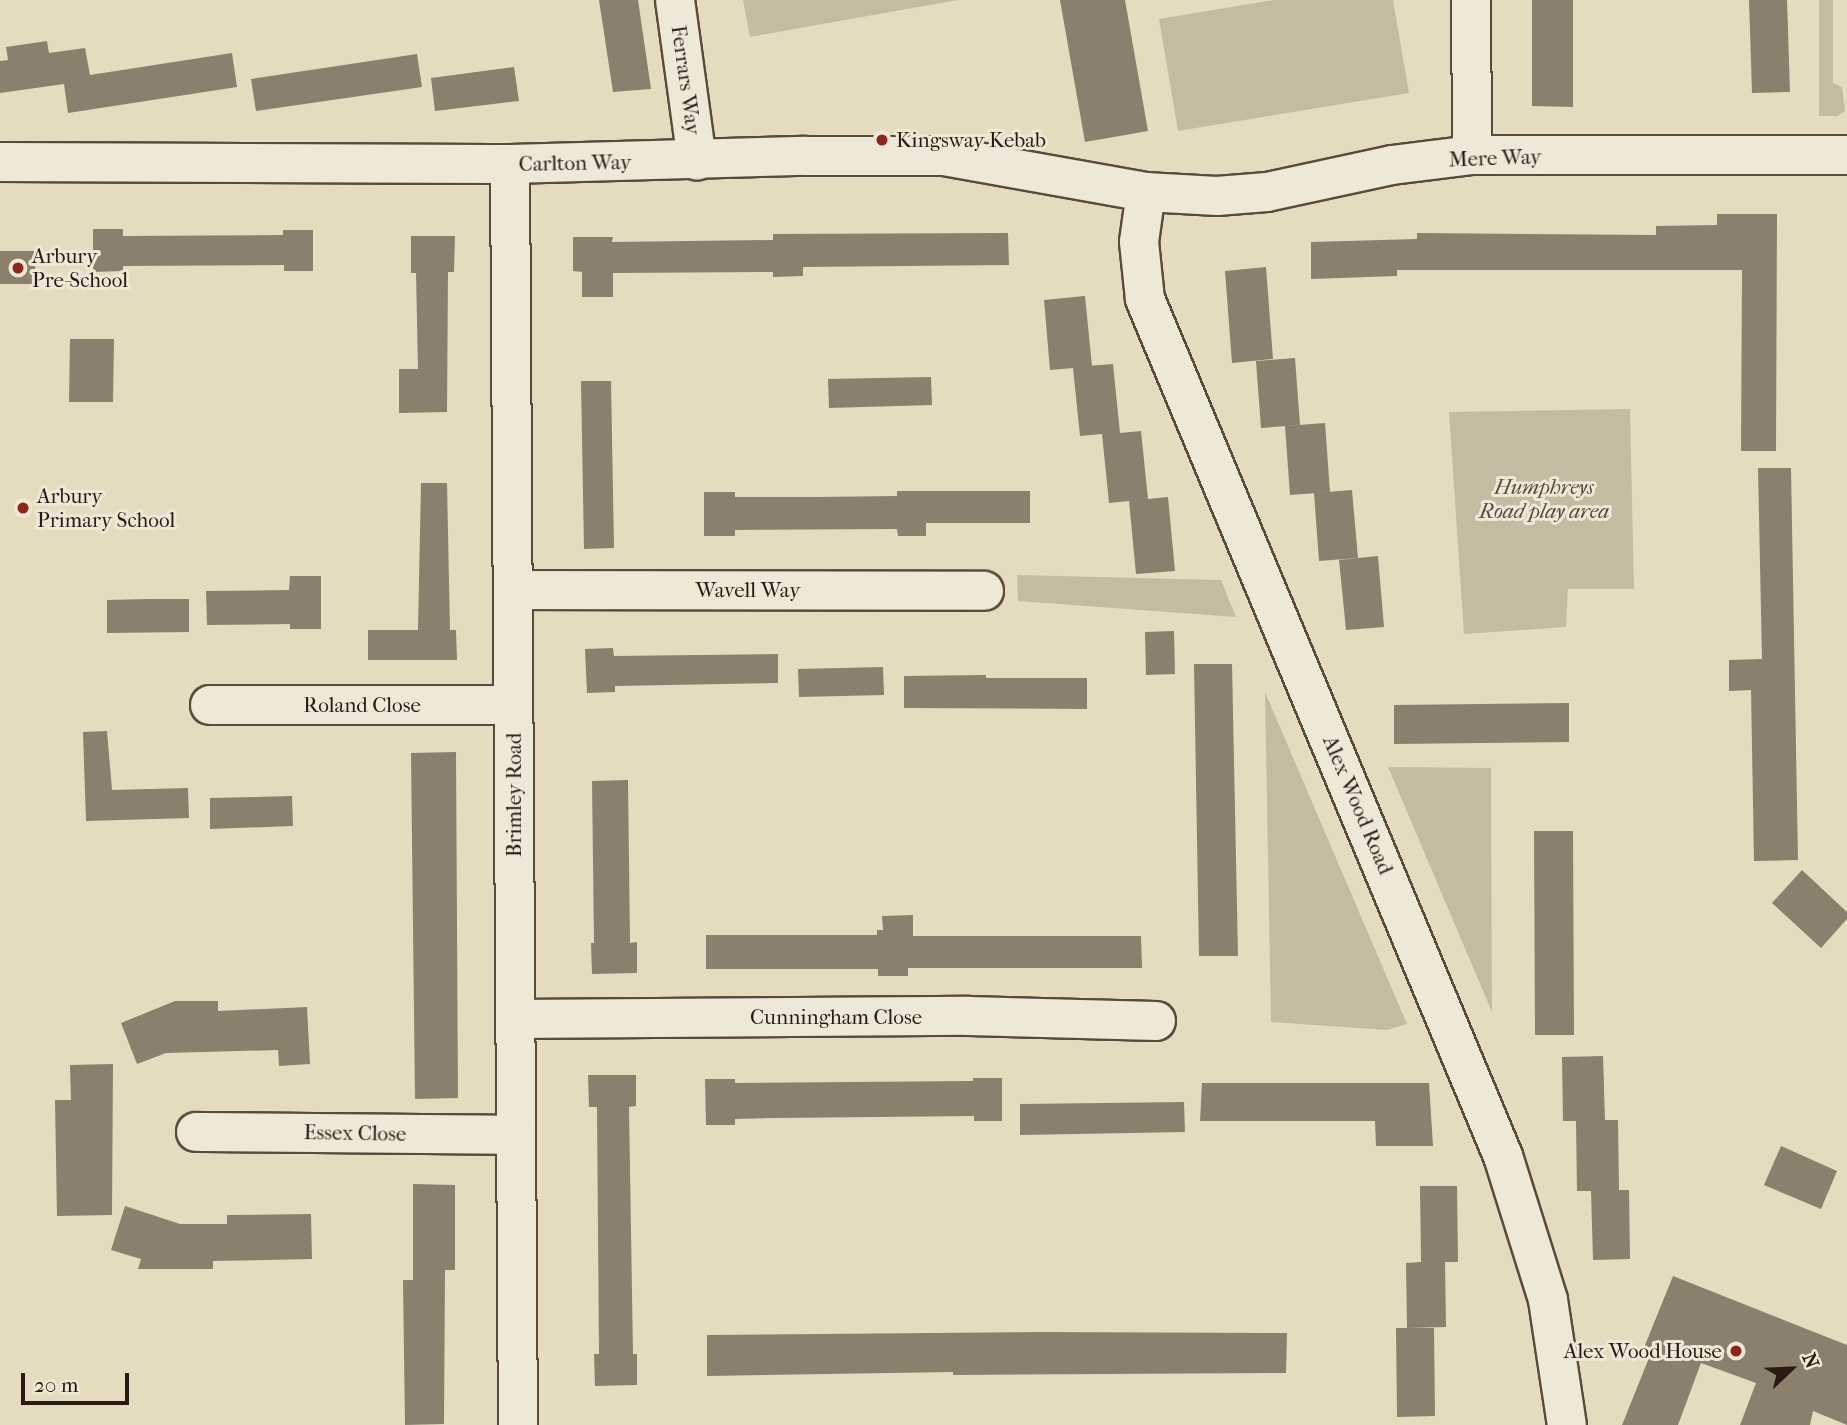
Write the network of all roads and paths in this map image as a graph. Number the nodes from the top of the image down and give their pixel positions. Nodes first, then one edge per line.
1 (675, 0) edge
2 (1471, 0) edge
3 (1472, 155) junction
4 (1847, 155) edge
5 (697, 161) junction
6 (0, 162) edge
7 (510, 164) junction
8 (1146, 192) junction
9 (513, 590) junction
10 (984, 591) dead end
11 (210, 705) dead end
12 (513, 705) junction
13 (515, 1019) junction
14 (1156, 1021) dead end
15 (196, 1132) dead end
16 (514, 1135) junction
17 (518, 1425) edge
18 (1567, 1425) edge

1 - 5 street, Ferrars Way
2 - 3 street
3 - 4 street, Mere Way
3 - 8 street, Mere Way
5 - 7 street, Carlton Way
5 - 8 street, Carlton Way
6 - 7 street, Carlton Way
7 - 9 street, Brimley Road
8 - 18 street, Alex Wood Road
9 - 10 street, Wavell Way
9 - 12 street, Brimley Road
11 - 12 street, Roland Close
12 - 13 street, Brimley Road
13 - 14 street, Cunningham Close
13 - 16 street, Brimley Road
15 - 16 street, Essex Close
16 - 17 street, Brimley Road

